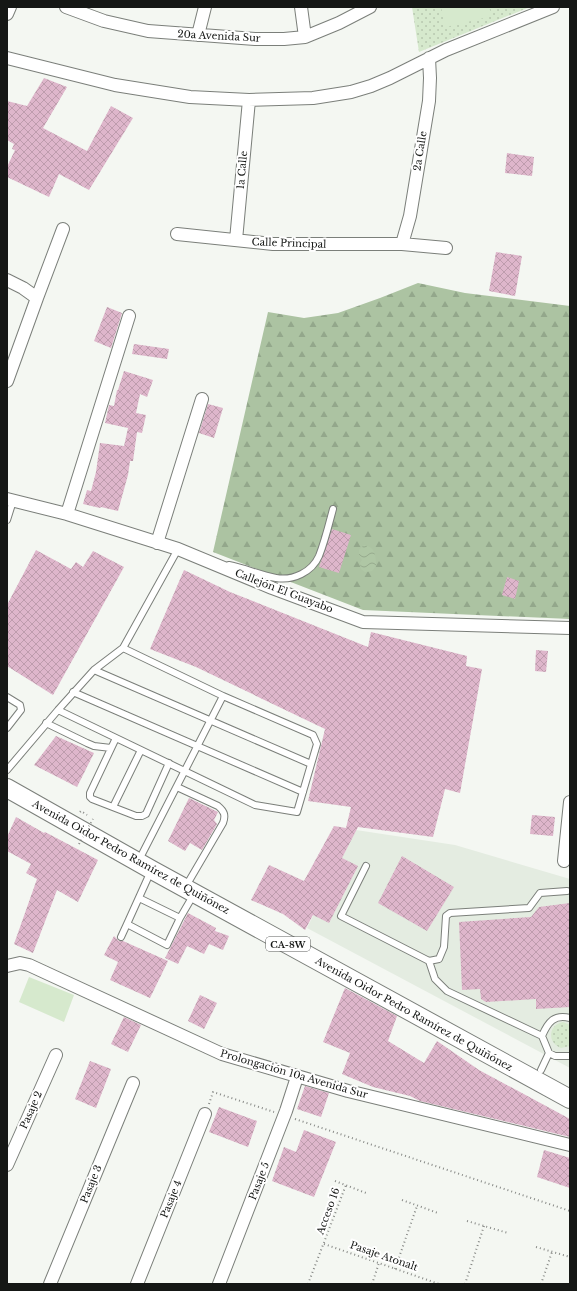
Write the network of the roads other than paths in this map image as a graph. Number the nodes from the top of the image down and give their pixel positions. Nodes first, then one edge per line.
1 (10, 7) edge
2 (66, 7) edge
3 (205, 7) edge
4 (301, 7) edge
5 (370, 7) edge
6 (551, 7) edge
7 (7, 14) edge
8 (198, 36) junction
9 (306, 37) junction
10 (7, 58) edge
11 (429, 58) junction
12 (249, 100) junction
13 (63, 229) dead end
14 (177, 234) dead end
15 (236, 240) junction
16 (402, 244) junction
17 (446, 248) dead end
18 (7, 280) edge
19 (37, 298) junction
20 (129, 316) dead end
21 (7, 380) edge
22 (202, 399) dead end
23 (10, 500) edge
24 (333, 509) dead end
25 (67, 514) junction
26 (7, 520) edge
27 (157, 543) junction
28 (178, 549) junction
29 (211, 563) junction
30 (570, 628) edge
31 (123, 648) junction
32 (94, 670) junction
33 (74, 692) junction
34 (223, 696) junction
35 (7, 698) edge
36 (58, 710) junction
37 (210, 721) junction
38 (46, 723) junction
39 (7, 727) edge
40 (116, 738) junction
41 (197, 746) junction
42 (111, 748) junction
43 (141, 750) junction
44 (169, 763) junction
45 (311, 764) junction
46 (7, 770) edge
47 (184, 772) junction
48 (7, 776) edge
49 (177, 786) junction
50 (7, 788) edge
51 (303, 792) junction
52 (570, 802) edge
53 (113, 807) junction
54 (564, 861) dead end
55 (144, 862) junction
56 (366, 866) dead end
57 (192, 887) junction
58 (567, 891) dead end
59 (139, 898) junction
60 (180, 918) junction
61 (127, 924) junction
62 (121, 937) dead end
63 (429, 961) junction
64 (7, 966) edge
65 (570, 1018) edge
66 (542, 1036) junction
67 (549, 1053) junction
68 (56, 1055) dead end
69 (570, 1056) edge
70 (541, 1070) junction
71 (297, 1077) junction
72 (133, 1083) dead end
73 (570, 1086) edge
74 (570, 1099) edge
75 (205, 1114) road end
76 (570, 1145) edge
77 (7, 1165) edge
78 (50, 1284) edge
79 (137, 1284) edge
80 (219, 1284) edge

1 - 7 street
2 - 8 street, 20a Avenida Sur
3 - 8 street
4 - 9 street
5 - 9 street, 20a Avenida Sur
6 - 11 street
8 - 9 street, 20a Avenida Sur
10 - 12 street
11 - 12 street
11 - 16 street, 2a Calle
12 - 15 street, 1a Calle
13 - 19 street
14 - 15 street, Calle Principal
15 - 16 street, Calle Principal
16 - 17 street, Calle Principal
18 - 19 street
19 - 21 street
20 - 25 street
22 - 27 street
23 - 25 street, Callejón El Guayabo
23 - 26 lane
24 - 29 lane
25 - 27 street, Callejón El Guayabo
27 - 28 street, Callejón El Guayabo
28 - 29 street, Callejón El Guayabo
28 - 31 lane
29 - 30 street, Callejón El Guayabo
31 - 32 lane
31 - 34 lane
32 - 33 lane
32 - 37 lane
33 - 36 lane
33 - 41 lane
34 - 37 lane
34 - 45 lane
35 - 39 lane
36 - 38 lane
36 - 40 lane
37 - 41 lane
37 - 45 lane
38 - 42 lane
38 - 46 lane
40 - 42 lane
40 - 43 lane
41 - 47 lane
41 - 51 lane
42 - 53 lane
43 - 44 lane
43 - 53 lane
44 - 47 lane
44 - 53 lane
45 - 51 lane
47 - 49 lane
47 - 51 lane
48 - 55 main road, Avenida Oidor Pedro Ramírez de Quiñónez / CA-8W
49 - 55 lane
49 - 57 lane
50 - 55 main road, Avenida Oidor Pedro Ramírez de Quiñónez / CA-8W
52 - 54 street
55 - 57 main road, Avenida Oidor Pedro Ramírez de Quiñónez / CA-8W
55 - 59 lane
56 - 63 lane
57 - 60 lane
57 - 70 main road, Avenida Oidor Pedro Ramírez de Quiñónez / CA-8W
57 - 74 main road, Avenida Oidor Pedro Ramírez de Quiñónez / CA-8W
58 - 63 lane
59 - 60 lane
59 - 61 lane
60 - 61 lane
61 - 62 lane
63 - 66 lane
64 - 71 street, Prolongación 10a Avenida Sur
65 - 66 lane
66 - 67 lane
67 - 69 lane
67 - 70 lane
68 - 77 street, Pasaje 2
70 - 73 main road, Avenida Oidor Pedro Ramírez de Quiñónez / CA-8W
71 - 76 street, Prolongación 10a Avenida Sur
71 - 80 street, Pasaje 5
72 - 78 street, Pasaje 3
75 - 79 street, Pasaje 4

